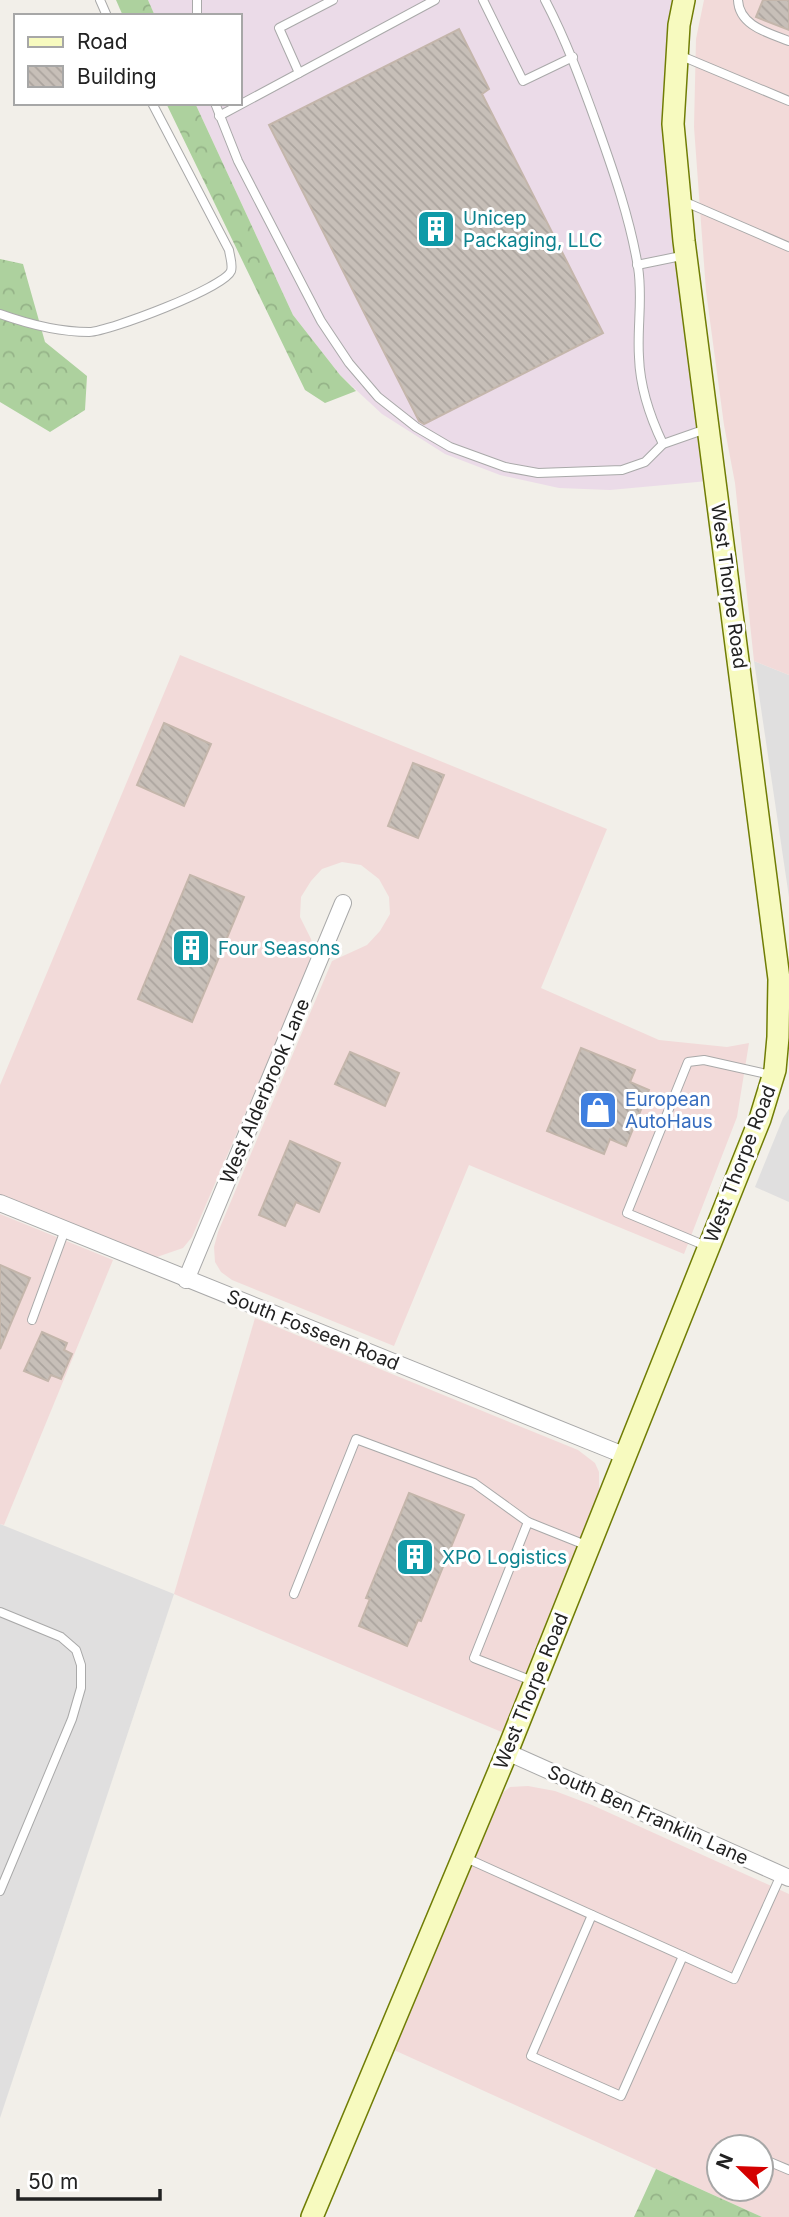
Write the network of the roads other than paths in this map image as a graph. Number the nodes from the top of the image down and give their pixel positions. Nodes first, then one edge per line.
1 (333, 0) edge
2 (435, 0) edge
3 (483, 0) edge
4 (545, 0) edge
5 (684, 0) edge
6 (738, 0) edge
7 (789, 41) edge
8 (677, 54) junction
9 (573, 57) junction
10 (299, 73) junction
11 (789, 101) edge
12 (242, 104) edge
13 (153, 105) edge
14 (216, 105) edge
15 (239, 105) edge
16 (219, 116) junction
17 (680, 200) junction
18 (789, 247) edge
19 (686, 255) junction
20 (637, 265) junction
21 (0, 314) edge
22 (709, 428) junction
23 (663, 444) junction
24 (343, 903) dead end
25 (779, 1074) edge
26 (0, 1203) edge
27 (65, 1230) junction
28 (709, 1247) junction
29 (186, 1280) junction
30 (32, 1320) dead end
31 (625, 1456) junction
32 (528, 1522) junction
33 (589, 1546) junction
34 (293, 1594) dead end
35 (1, 1615) edge
36 (535, 1682) junction
37 (507, 1752) junction
38 (463, 1856) junction
39 (785, 1877) edge
40 (0, 1891) edge
41 (592, 1915) junction
42 (682, 1956) junction
43 (312, 2217) edge

1 - 10 lane
2 - 10 lane
3 - 9 lane
4 - 9 lane
5 - 8 street, West Thorpe Road
6 - 7 lane
8 - 11 lane
8 - 17 street, West Thorpe Road
9 - 20 lane
10 - 12 lane
13 - 21 lane
14 - 16 lane
15 - 16 lane
16 - 23 lane
17 - 18 lane
17 - 19 street, West Thorpe Road
19 - 20 lane
19 - 22 street, West Thorpe Road
20 - 23 lane
22 - 23 lane
22 - 25 street, West Thorpe Road
24 - 29 street, West Alderbrook Lane
25 - 28 street, West Thorpe Road
25 - 28 lane
26 - 27 street, South Fosseen Road
27 - 29 street, South Fosseen Road
27 - 30 lane
28 - 31 street, West Thorpe Road
29 - 31 street, South Fosseen Road
31 - 33 street, West Thorpe Road
32 - 33 lane
32 - 34 lane
32 - 36 lane
33 - 36 street, West Thorpe Road
35 - 40 lane
36 - 37 street, West Thorpe Road
37 - 38 street, West Thorpe Road
37 - 39 street, South Ben Franklin Lane
38 - 41 lane
38 - 43 street, West Thorpe Road
39 - 42 lane
41 - 42 lane
41 - 42 lane

